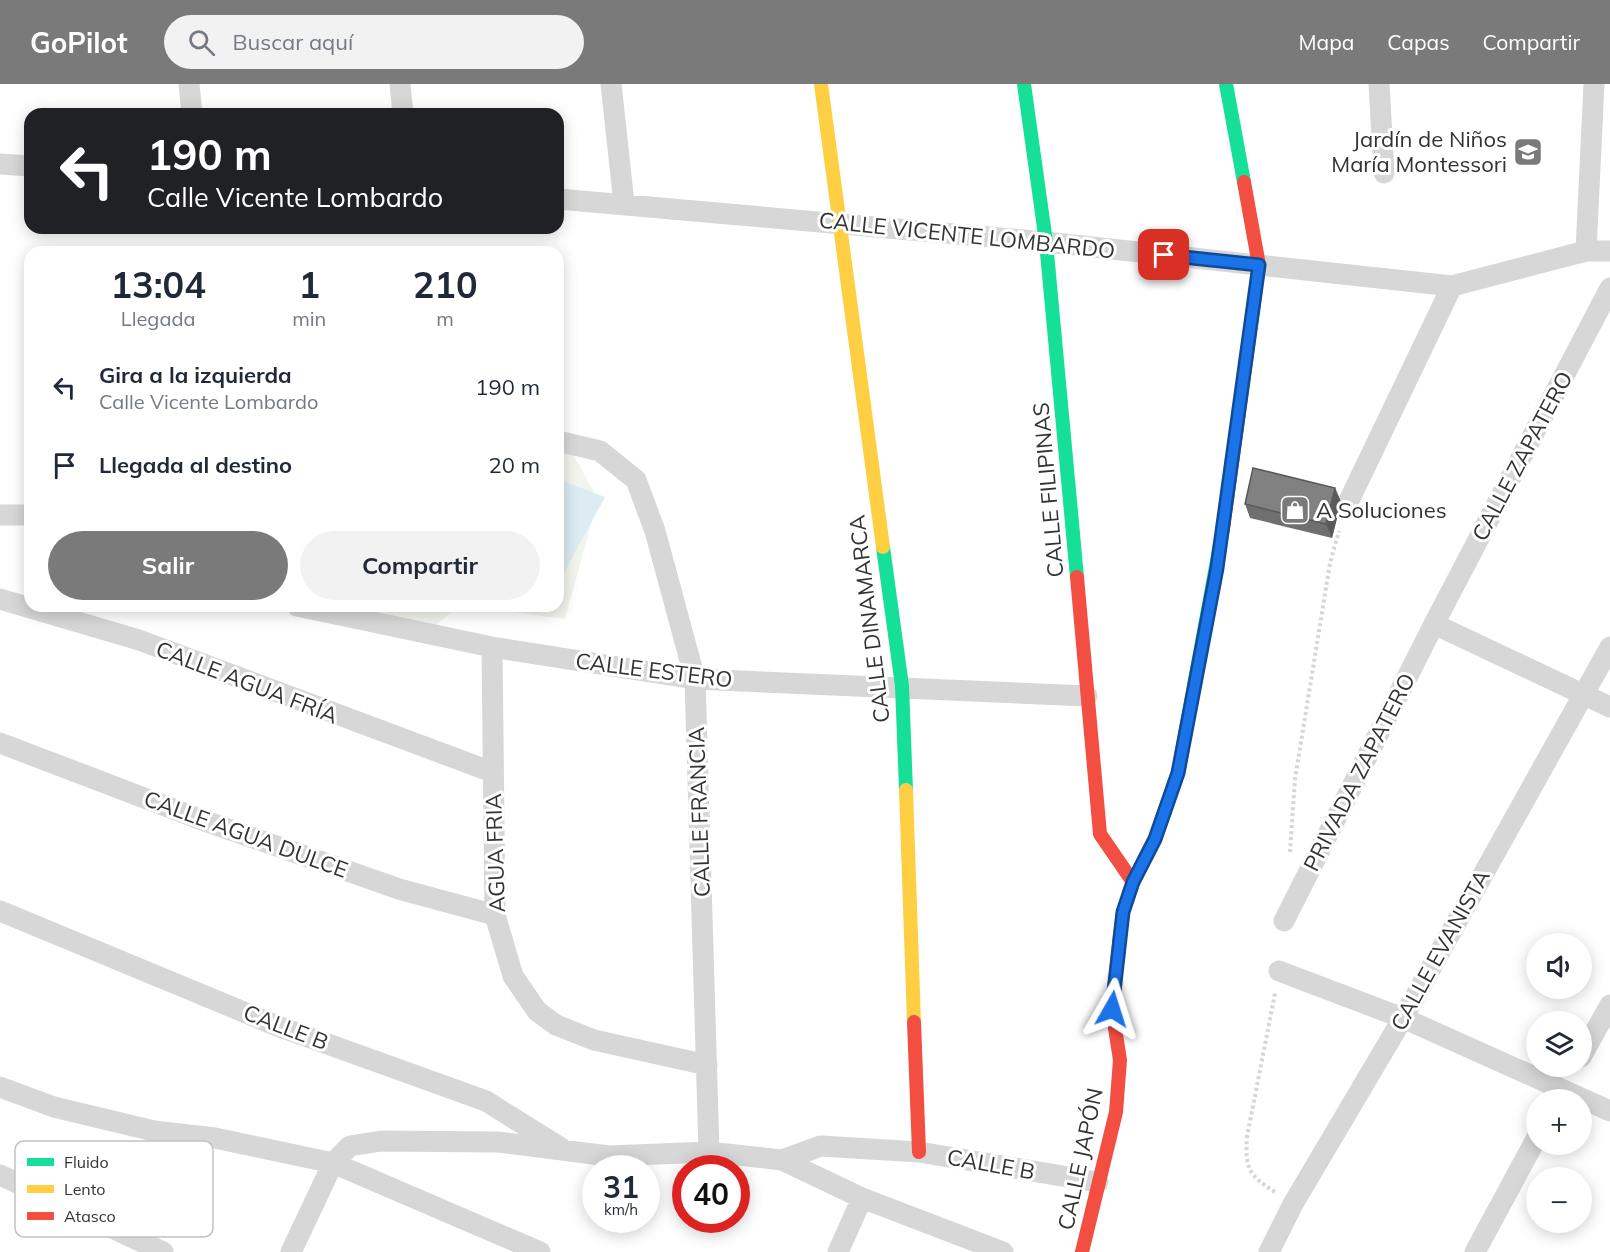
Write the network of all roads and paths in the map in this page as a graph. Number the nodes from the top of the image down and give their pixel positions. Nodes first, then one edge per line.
1 (189, 84) edge
2 (400, 84) edge
3 (610, 84) edge
4 (821, 84) edge
5 (1024, 84) edge
6 (1227, 84) edge
7 (1379, 84) edge
8 (1594, 84) edge
9 (191, 108) edge
10 (402, 108) edge
11 (0, 164) edge
12 (24, 166) edge
13 (1384, 173) dead end
14 (564, 199) edge
15 (624, 203) junction
16 (838, 223) junction
17 (1046, 242) junction
18 (1586, 250) junction
19 (1610, 250) edge
20 (1259, 265) junction
21 (1452, 286) junction
22 (1610, 288) edge
23 (564, 443) edge
24 (1345, 509) dead end
25 (0, 515) edge
26 (24, 515) edge
27 (0, 599) edge
28 (24, 606) edge
29 (44, 612) edge
30 (325, 612) edge
31 (1434, 624) junction
32 (1610, 647) edge
33 (492, 648) junction
34 (695, 679) junction
35 (902, 686) junction
36 (1582, 695) junction
37 (1087, 696) junction
38 (1610, 707) edge
39 (0, 743) edge
40 (492, 772) junction
41 (1133, 882) junction
42 (0, 911) edge
43 (495, 915) junction
44 (1284, 921) dead end
45 (1279, 971) dead end
46 (1610, 1005) edge
47 (1403, 1018) junction
48 (1592, 1037) edge
49 (707, 1065) junction
50 (0, 1087) edge
51 (1550, 1089) edge
52 (1592, 1105) edge
53 (1610, 1111) edge
54 (567, 1151) junction
55 (709, 1152) junction
56 (919, 1152) junction
57 (1527, 1155) edge
58 (782, 1160) junction
59 (333, 1163) junction
60 (0, 1175) edge
61 (15, 1182) edge
62 (1098, 1182) junction
63 (862, 1198) junction
64 (131, 1237) edge
65 (163, 1252) edge
66 (291, 1252) edge
67 (540, 1252) edge
68 (838, 1252) edge
69 (1003, 1252) edge
70 (1082, 1252) edge
71 (1269, 1252) edge
72 (1475, 1252) edge

1 - 9 street
2 - 10 street
3 - 15 street
4 - 16 street, CALLE DINAMARCA
5 - 17 street, CALLE FILIPINAS
6 - 20 street, CALLE JAPÓN
7 - 13 street
8 - 18 street
11 - 12 street
14 - 15 street, CALLE VICENTE LOMBARDO
15 - 16 street, CALLE VICENTE LOMBARDO
16 - 17 street, CALLE VICENTE LOMBARDO
16 - 35 street, CALLE DINAMARCA
17 - 20 street, CALLE VICENTE LOMBARDO
17 - 37 street, CALLE FILIPINAS
18 - 19 street, CALLE VICENTE LOMBARDO
18 - 21 street, CALLE VICENTE LOMBARDO
20 - 21 street, CALLE VICENTE LOMBARDO
20 - 41 street, CALLE JAPÓN
21 - 24 street
22 - 31 street, CALLE ZAPATERO
23 - 34 street, CALLE FRANCIA
25 - 26 street
27 - 28 street, CALLE AGUA FRÍA
29 - 40 street, CALLE AGUA FRÍA
30 - 33 street, CALLE ESTERO
31 - 36 street
31 - 44 street, PRIVADA ZAPATERO
32 - 36 street, CALLE EVANISTA
33 - 34 street, CALLE ESTERO
33 - 40 street, AGUA FRIA
34 - 35 street, CALLE ESTERO
34 - 49 street, CALLE FRANCIA
35 - 37 street, CALLE ESTERO
35 - 56 street, CALLE DINAMARCA
36 - 38 street
36 - 47 street, CALLE EVANISTA
37 - 41 street, CALLE FILIPINAS
39 - 43 street, CALLE AGUA DULCE
40 - 43 street, AGUA FRIA
41 - 62 street, CALLE JAPÓN
42 - 54 street, CALLE B
43 - 49 street, AGUA FRIA
45 - 47 street
46 - 48 street
47 - 51 street
47 - 71 street, CALLE EVANISTA
49 - 55 street, CALLE FRANCIA
50 - 59 street
52 - 53 street
54 - 55 street
54 - 59 street
55 - 58 street
56 - 58 street, CALLE B
56 - 62 street, CALLE B
57 - 72 street
58 - 63 street
59 - 66 street
59 - 67 street
60 - 61 street
62 - 70 street, CALLE JAPÓN
63 - 68 street
63 - 69 street
64 - 65 street

